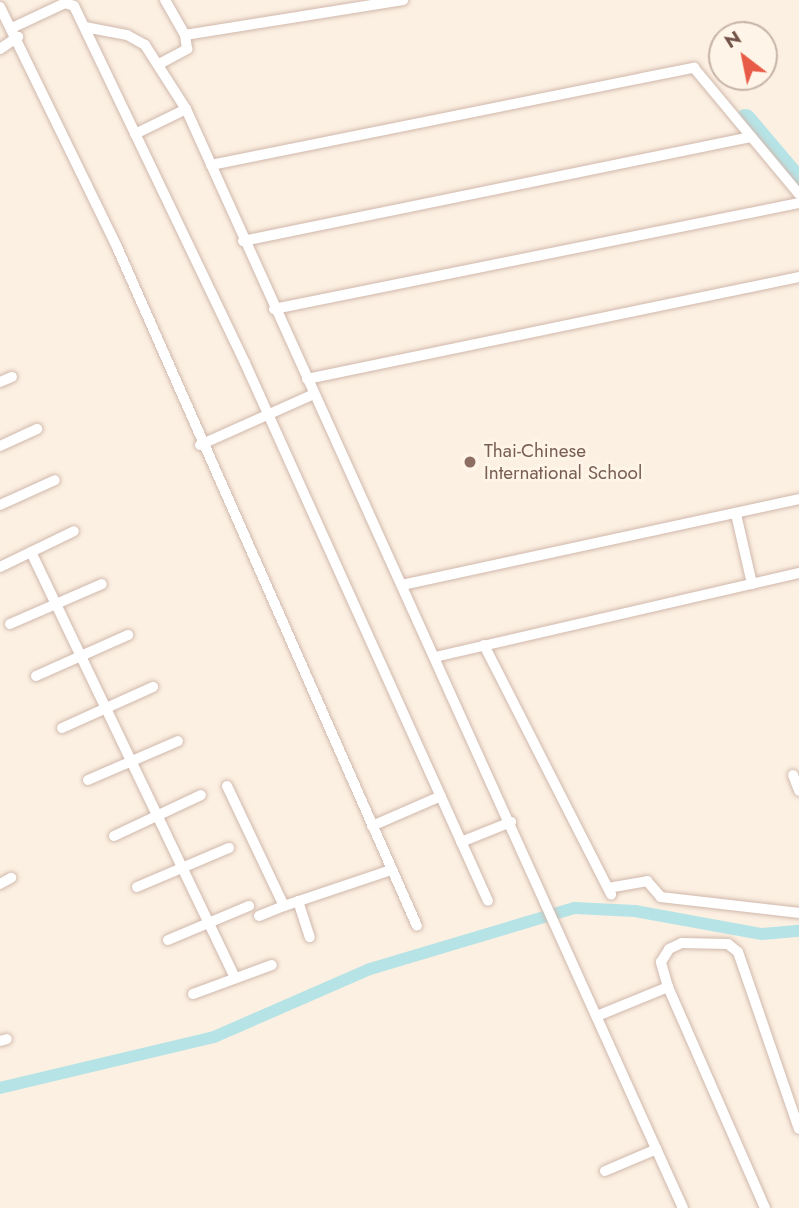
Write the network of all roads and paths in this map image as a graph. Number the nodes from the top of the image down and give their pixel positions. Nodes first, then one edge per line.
1 (165, 0) edge
2 (403, 0) edge
3 (0, 8) edge
4 (85, 27) junction
5 (16, 32) junction
6 (185, 35) junction
7 (0, 49) edge
8 (161, 63) junction
9 (187, 109) junction
10 (135, 134) junction
11 (751, 137) junction
12 (211, 165) junction
13 (799, 194) edge
14 (799, 203) edge
15 (243, 241) junction
16 (799, 277) edge
17 (274, 309) junction
18 (12, 377) dead end
19 (307, 379) junction
20 (0, 382) edge
21 (314, 394) junction
22 (268, 415) junction
23 (37, 429) dead end
24 (200, 445) junction
25 (0, 446) edge
26 (55, 480) dead end
27 (799, 499) edge
28 (0, 505) edge
29 (736, 514) junction
30 (74, 531) dead end
31 (31, 552) junction
32 (0, 567) edge
33 (799, 573) edge
34 (102, 584) dead end
35 (752, 584) junction
36 (402, 585) junction
37 (56, 603) junction
38 (10, 624) dead end
39 (128, 635) dead end
40 (484, 645) junction
41 (82, 655) junction
42 (435, 657) junction
43 (36, 676) dead end
44 (153, 687) dead end
45 (106, 706) junction
46 (62, 728) dead end
47 (178, 741) dead end
48 (132, 759) junction
49 (793, 775) dead end
50 (88, 780) dead end
51 (227, 786) dead end
52 (799, 791) edge
53 (201, 795) dead end
54 (441, 796) junction
55 (159, 815) junction
56 (511, 822) junction
57 (372, 826) junction
58 (114, 836) dead end
59 (461, 842) junction
60 (229, 849) dead end
61 (183, 867) junction
62 (391, 870) junction
63 (11, 878) dead end
64 (0, 884) edge
65 (137, 887) dead end
66 (298, 901) junction
67 (488, 901) dead end
68 (249, 906) dead end
69 (284, 906) junction
70 (799, 913) edge
71 (259, 916) dead end
72 (209, 922) junction
73 (417, 926) dead end
74 (310, 937) dead end
75 (168, 940) dead end
76 (272, 965) dead end
77 (235, 977) junction
78 (668, 987) junction
79 (193, 994) dead end
80 (597, 1016) junction
81 (799, 1129) edge
82 (657, 1149) junction
83 (605, 1171) dead end
84 (679, 1207) edge
85 (765, 1208) edge

1 - 6 street
2 - 6 street
3 - 5 street
4 - 5 street
4 - 8 street
4 - 10 street
5 - 7 street
5 - 24 street
6 - 8 street
8 - 9 street
9 - 10 street
9 - 12 street
10 - 22 street
11 - 12 street
11 - 13 street
11 - 15 street
12 - 15 street
14 - 17 street
15 - 17 street
16 - 19 street
17 - 19 street
18 - 20 street
19 - 21 street
21 - 22 street
21 - 36 street
22 - 24 street
22 - 54 street
23 - 25 street
24 - 57 street
26 - 28 street
27 - 29 street
29 - 35 street
29 - 36 street
30 - 31 street
31 - 32 street
31 - 37 street
33 - 35 street
34 - 37 street
35 - 40 street
36 - 42 street
37 - 38 street
37 - 41 street
39 - 41 street
40 - 42 street
40 - 70 street
41 - 43 street
41 - 45 street
42 - 56 street
44 - 45 street
45 - 46 street
45 - 48 street
47 - 48 street
48 - 50 street
48 - 55 street
49 - 52 street
51 - 69 street
53 - 55 street
54 - 57 street
54 - 59 street
55 - 58 street
55 - 61 street
56 - 59 street
56 - 80 street
57 - 62 street
59 - 67 street
60 - 61 street
61 - 65 street
61 - 72 street
62 - 66 street
62 - 73 street
63 - 64 street
66 - 69 street
66 - 74 street
68 - 72 street
69 - 71 street
72 - 75 street
72 - 77 street
76 - 77 street
77 - 79 street
78 - 80 street
78 - 81 street
78 - 85 street
80 - 82 street
82 - 83 street
82 - 84 street

